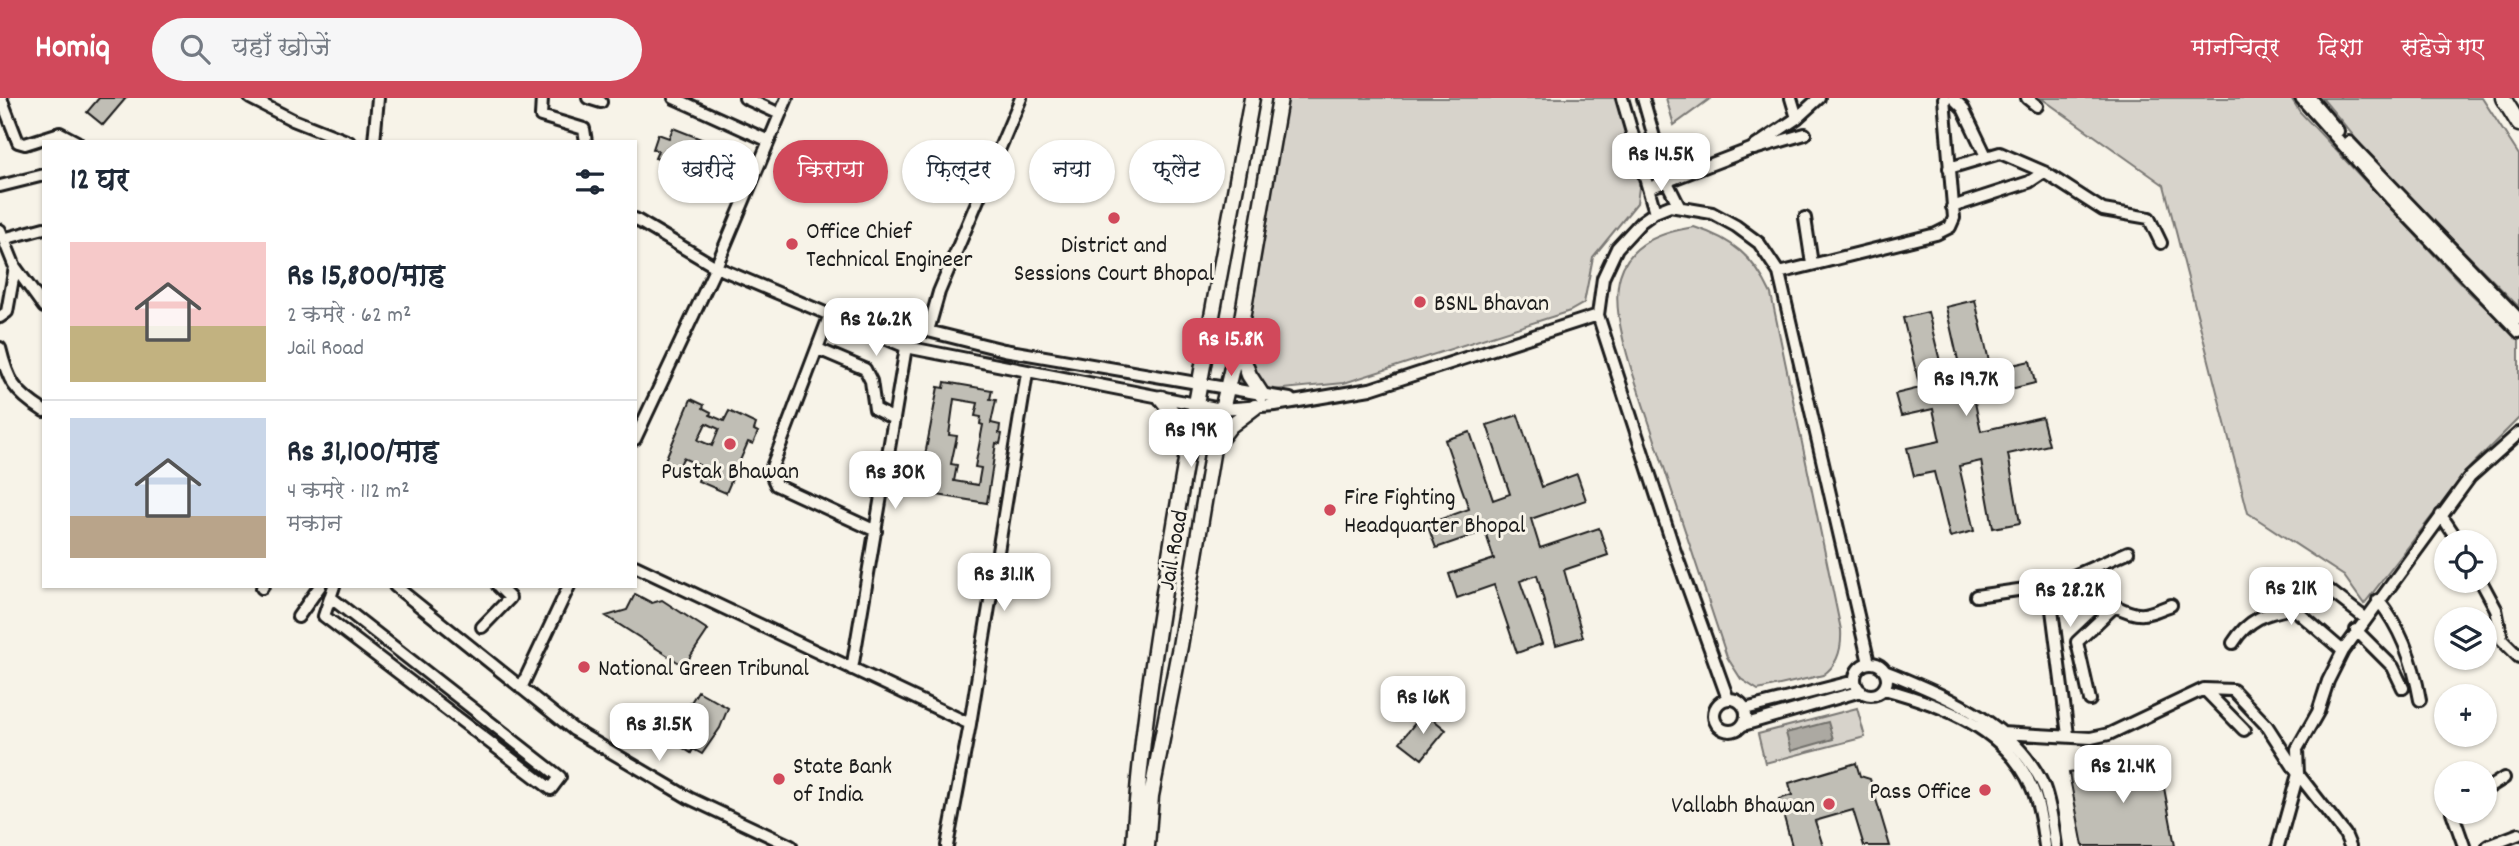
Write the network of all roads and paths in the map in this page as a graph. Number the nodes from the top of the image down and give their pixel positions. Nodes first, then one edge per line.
1 (250, 98) edge
2 (377, 98) edge
3 (542, 98) edge
4 (588, 98) edge
5 (674, 98) edge
6 (745, 98) edge
7 (787, 98) edge
8 (1021, 98) edge
9 (1252, 98) edge
10 (1280, 98) edge
11 (1622, 98) edge
12 (1643, 98) edge
13 (1791, 98) edge
14 (1819, 98) edge
15 (1944, 98) edge
16 (1953, 98) edge
17 (2027, 98) edge
18 (2301, 98) edge
19 (2310, 98) edge
20 (2503, 98) edge
21 (3, 99) edge
22 (601, 102) dead end
23 (2037, 106) dead end
24 (780, 114) junction
25 (1797, 118) junction
26 (2519, 124) edge
27 (1805, 134) dead end
28 (73, 140) edge
29 (344, 140) edge
30 (374, 140) edge
31 (586, 140) edge
32 (769, 141) junction
33 (1751, 149) junction
34 (1986, 156) junction
35 (1949, 168) junction
36 (2044, 172) junction
37 (42, 176) edge
38 (1666, 180) junction
39 (0, 186) edge
40 (1649, 188) junction
41 (1679, 206) junction
42 (1952, 207) junction
43 (1654, 212) junction
44 (1805, 218) dead end
45 (637, 220) edge
46 (42, 228) edge
47 (2, 234) edge
48 (2161, 243) dead end
49 (1812, 264) junction
50 (15, 267) junction
51 (716, 267) junction
52 (1779, 273) junction
53 (42, 304) edge
54 (1598, 315) junction
55 (0, 317) edge
56 (829, 317) junction
57 (2519, 319) edge
58 (928, 331) junction
59 (2519, 332) edge
60 (875, 335) junction
61 (1238, 342) junction
62 (906, 347) junction
63 (0, 348) edge
64 (818, 349) junction
65 (1027, 373) junction
66 (1199, 383) junction
67 (1226, 388) junction
68 (1161, 398) junction
69 (1259, 401) junction
70 (1195, 404) junction
71 (1220, 409) junction
72 (42, 410) edge
73 (894, 419) junction
74 (2519, 433) edge
75 (637, 435) edge
76 (1213, 448) junction
77 (1187, 449) junction
78 (2441, 515) junction
79 (2451, 530) edge
80 (876, 531) junction
81 (2128, 552) dead end
82 (637, 567) edge
83 (2091, 571) junction
84 (2053, 585) junction
85 (2325, 587) dead end
86 (319, 588) edge
87 (397, 588) edge
88 (500, 588) edge
89 (568, 588) edge
90 (332, 591) edge
91 (2488, 593) edge
92 (1976, 596) dead end
93 (2378, 600) junction
94 (2171, 605) dead end
95 (2115, 606) junction
96 (298, 617) dead end
97 (2365, 618) junction
98 (482, 626) dead end
99 (2356, 630) junction
100 (2233, 643) dead end
101 (2343, 651) junction
102 (2519, 657) edge
103 (1869, 663) junction
104 (852, 669) junction
105 (1885, 671) junction
106 (1855, 681) junction
107 (521, 688) junction
108 (1884, 688) junction
109 (2403, 688) dead end
110 (2204, 689) junction
111 (1861, 691) junction
112 (1728, 699) junction
113 (2420, 700) dead end
114 (2090, 701) dead end
115 (1745, 709) junction
116 (970, 724) junction
117 (1743, 725) junction
118 (2244, 730) dead end
119 (2001, 733) junction
120 (2068, 735) junction
121 (2298, 774) junction
122 (2504, 778) dead end
123 (2497, 782) edge
124 (2456, 824) edge
125 (2519, 834) edge
126 (791, 846) edge
127 (947, 846) edge
128 (1134, 846) edge
129 (1147, 846) edge
130 (2045, 846) edge
131 (2056, 846) edge
132 (2278, 846) edge
133 (2350, 846) edge
134 (2464, 846) edge
135 (2488, 846) edge

1 - 29 street
2 - 30 street
3 - 31 street
4 - 22 street
5 - 32 street
6 - 24 street
7 - 24 street
8 - 58 street
9 - 66 main road, Jail Road
10 - 61 main road, Jail Road
11 - 40 street
12 - 38 street
13 - 25 street
14 - 25 street
15 - 35 street
16 - 34 street
17 - 23 street
18 - 59 street
19 - 57 street
20 - 26 main road
21 - 28 street
24 - 32 street
25 - 33 street
27 - 33 street
32 - 51 street
33 - 38 street
34 - 35 street
34 - 36 street
35 - 42 street
36 - 42 street
36 - 48 street
37 - 39 street
38 - 40 street
38 - 41 street
40 - 43 street
41 - 43 street
41 - 52 street
42 - 49 street
43 - 54 street
44 - 49 street
45 - 51 street
46 - 47 street
47 - 50 street
49 - 52 street
50 - 53 street
50 - 55 street
51 - 56 street
51 - 75 street
52 - 103 street
54 - 69 street
54 - 112 street
56 - 60 street
56 - 64 street
58 - 60 street
58 - 66 street
60 - 62 street
61 - 67 main road, Jail Road
61 - 69 main road
62 - 65 street
62 - 73 street
63 - 72 street
64 - 73 street
64 - 80 street
65 - 68 street
65 - 116 street
66 - 67 street
66 - 70 main road, Jail Road
67 - 69 street
67 - 71 main road, Jail Road
68 - 70 street
68 - 77 main road
69 - 71 street
69 - 76 main road
70 - 71 street
70 - 77 main road, Jail Road
71 - 76 main road, Jail Road
73 - 80 street
74 - 78 street
76 - 129 main road, Jail Road
77 - 128 main road, Jail Road
78 - 79 street
78 - 93 street
80 - 104 street
81 - 83 street
82 - 104 street
83 - 84 street
83 - 95 street
84 - 92 street
84 - 120 street
85 - 97 street
86 - 96 street
87 - 107 street
88 - 98 street
89 - 107 street
90 - 90 street
91 - 102 street
93 - 97 street
93 - 113 street
94 - 95 street
95 - 114 street
97 - 99 street
99 - 101 street
99 - 109 street
100 - 101 street
101 - 121 street
103 - 105 street
103 - 106 street
104 - 116 street
105 - 108 street
105 - 119 street
106 - 111 street
106 - 115 street
107 - 126 street
108 - 111 street
108 - 130 street
110 - 118 street
110 - 120 street
110 - 121 street
111 - 117 street
112 - 115 street
112 - 117 street
115 - 117 street
116 - 127 street
119 - 120 street
119 - 131 street
121 - 132 street
121 - 133 street
122 - 123 street
124 - 134 street
125 - 135 street

